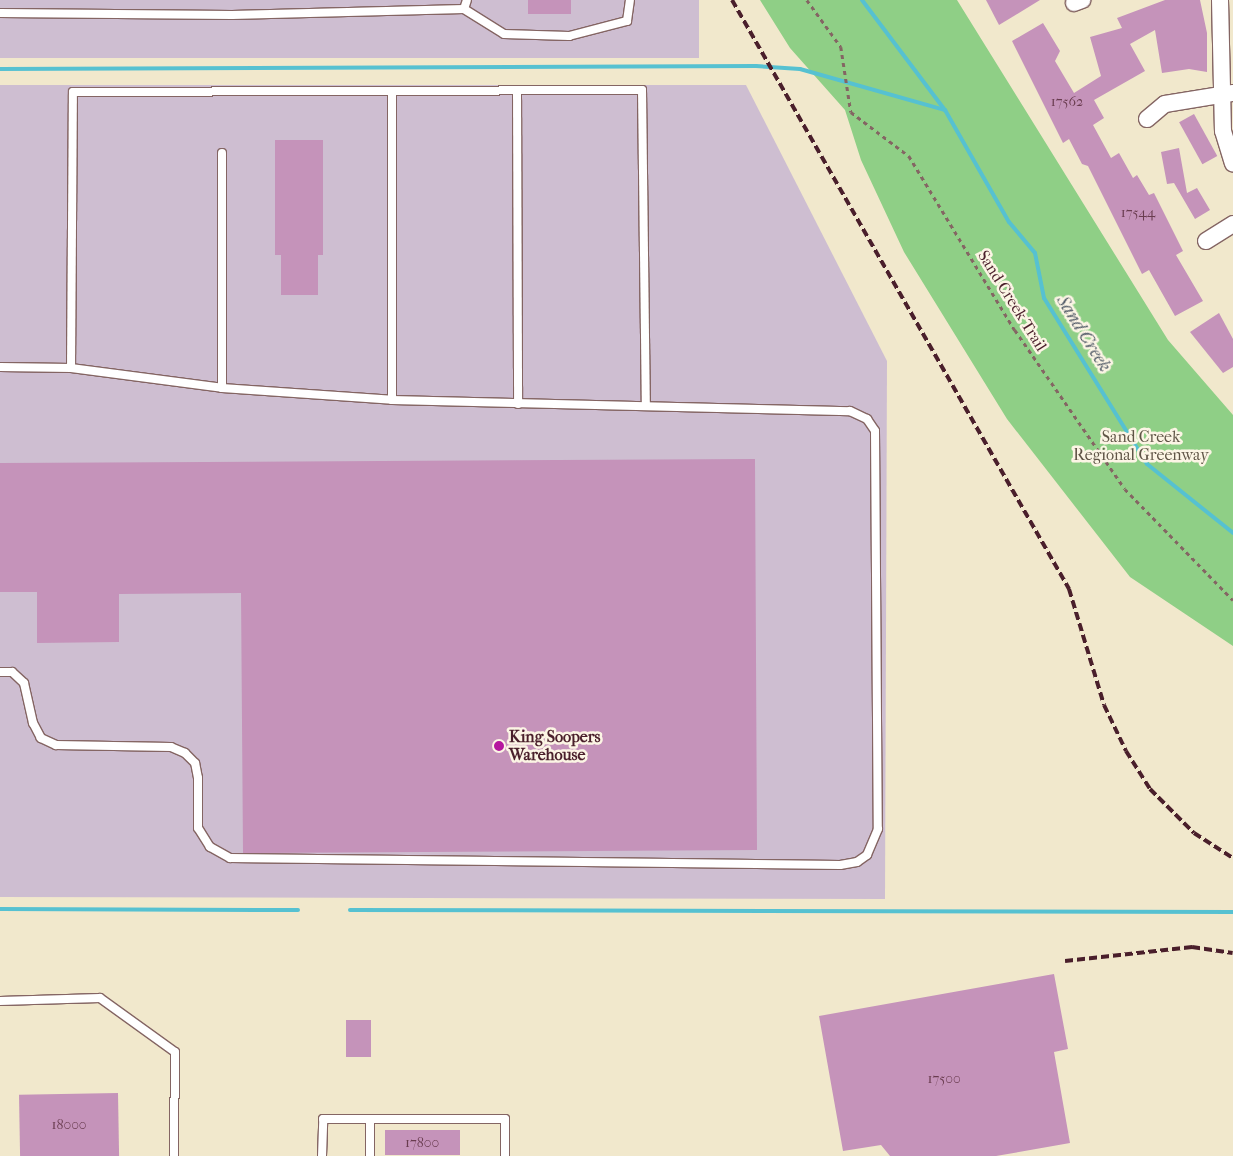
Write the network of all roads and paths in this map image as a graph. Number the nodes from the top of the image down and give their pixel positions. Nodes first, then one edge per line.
1 (467, 0) edge
2 (630, 0) edge
3 (808, 0) edge
4 (1220, 0) edge
5 (464, 9) junction
6 (0, 13) edge
7 (517, 90) junction
8 (392, 91) junction
9 (1227, 93) edge
10 (1147, 119) dead end
11 (222, 154) dead end
12 (1233, 162) edge
13 (1233, 224) edge
14 (1206, 242) dead end
15 (0, 367) edge
16 (72, 368) junction
17 (222, 388) junction
18 (392, 400) junction
19 (518, 404) junction
20 (646, 406) junction
21 (1233, 600) edge
22 (0, 672) edge
23 (0, 1001) edge
24 (370, 1119) junction
25 (174, 1156) edge
26 (322, 1156) edge
27 (370, 1156) edge
28 (505, 1156) edge

1 - 5 lane
2 - 5 lane
3 - 21 path, Sand Creek Trail
4 - 9 street
5 - 6 lane
7 - 8 lane
7 - 19 lane
7 - 20 lane
8 - 16 lane
8 - 18 lane
9 - 10 street
9 - 12 street
11 - 17 lane
13 - 14 street
15 - 16 lane
16 - 17 lane
17 - 18 lane
18 - 19 lane
19 - 20 lane
20 - 22 lane
23 - 25 lane
24 - 26 lane
24 - 27 lane
24 - 28 lane

